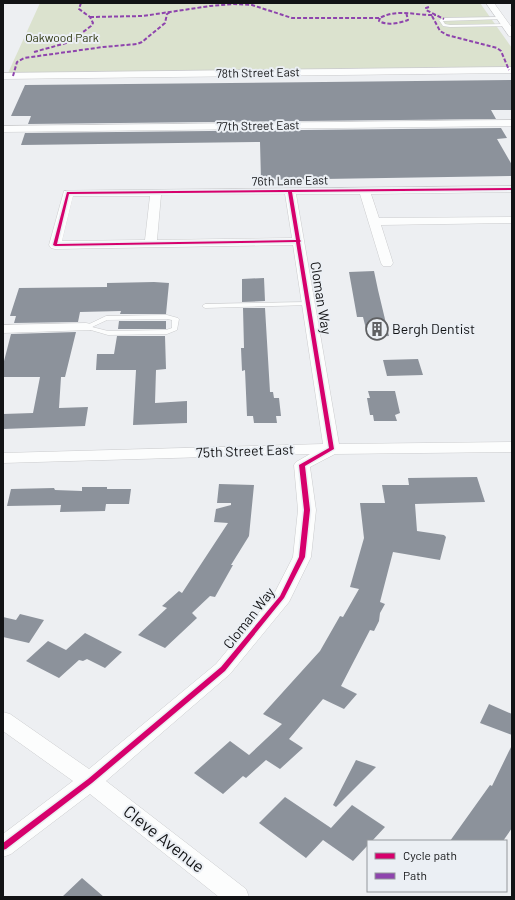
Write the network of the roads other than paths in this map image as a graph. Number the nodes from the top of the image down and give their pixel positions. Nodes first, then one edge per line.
1 (490, 3) edge
2 (501, 18) junction
3 (506, 26) junction
4 (512, 34) edge
5 (512, 70) edge
6 (3, 76) edge
7 (512, 123) edge
8 (3, 129) edge
9 (512, 189) edge
10 (364, 190) junction
11 (290, 191) junction
12 (156, 192) junction
13 (512, 220) edge
14 (375, 222) junction
15 (299, 241) junction
16 (151, 244) junction
17 (387, 263) dead end
18 (310, 304) junction
19 (205, 306) dead end
20 (86, 328) junction
21 (3, 329) edge
22 (512, 447) edge
23 (332, 449) junction
24 (3, 458) edge
25 (3, 720) edge
26 (90, 781) junction
27 (3, 847) edge
28 (237, 897) edge

1 - 2 street
2 - 3 street
2 - 3 lane
3 - 4 street
5 - 6 street, 78th Street East
7 - 8 street, 77th Street East
9 - 10 street, 76th Lane East
10 - 11 street, 76th Lane East
10 - 14 street
11 - 12 street, 76th Lane East
11 - 15 street, Cloman Way
12 - 16 street
12 - 16 street, 76th Lane East
13 - 14 street
14 - 17 street
15 - 16 street
15 - 18 street, Cloman Way
18 - 19 lane
18 - 23 street, Cloman Way
20 - 20 lane
20 - 21 street
22 - 23 street, 75th Street East
23 - 24 street, 75th Street East
23 - 26 street, Cloman Way
25 - 26 street, Cleve Avenue
26 - 27 street
26 - 28 street, Cleve Avenue

